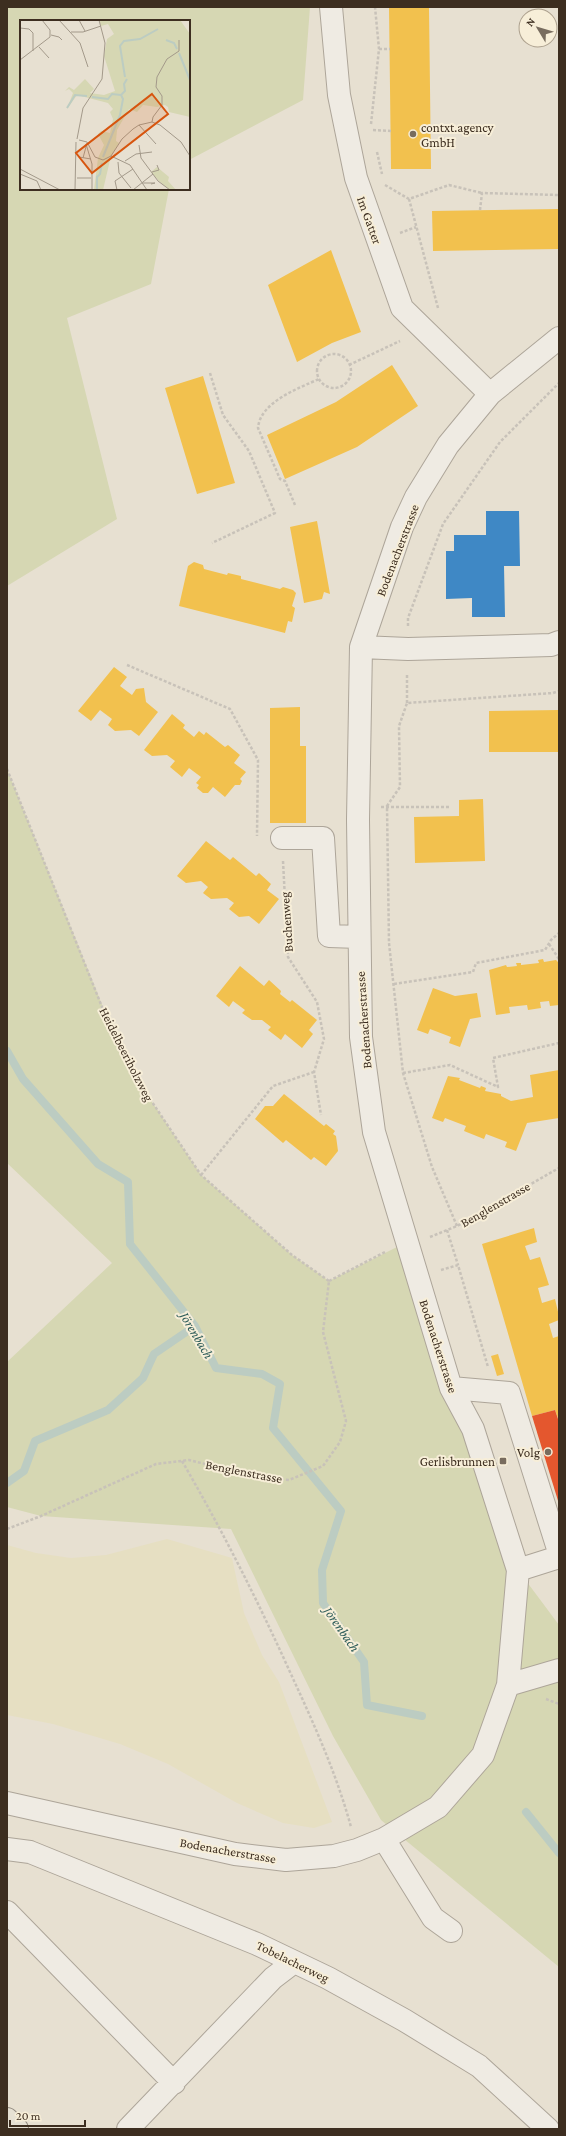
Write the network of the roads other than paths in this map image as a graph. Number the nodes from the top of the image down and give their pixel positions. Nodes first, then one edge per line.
1 (331, 7) edge
2 (559, 338) edge
3 (490, 394) junction
4 (559, 642) edge
5 (361, 648) junction
6 (282, 838) road end
7 (359, 937) junction
8 (451, 1388) junction
9 (559, 1552) edge
10 (559, 1557) edge
11 (518, 1570) junction
12 (559, 1670) edge
13 (508, 1685) junction
14 (7, 1803) edge
15 (28, 1808) junction
16 (7, 1818) edge
17 (384, 1839) junction
18 (7, 1849) edge
19 (7, 1912) edge
20 (451, 1931) dead end
21 (294, 1962) junction
22 (174, 2082) junction
23 (7, 2119) edge
24 (17, 2129) edge
25 (128, 2129) edge
26 (548, 2129) edge

1 - 3 street, Im Gatter
2 - 3 street, Bodenacherstrasse
3 - 5 street, Bodenacherstrasse
4 - 5 street
5 - 7 street, Bodenacherstrasse
6 - 7 street
7 - 8 street, Bodenacherstrasse
8 - 9 street
8 - 11 street, Bodenacherstrasse
10 - 11 street
11 - 13 street, Bodenacherstrasse
12 - 13 street
13 - 17 street, Bodenacherstrasse
14 - 15 street, Bodenacherstrasse
15 - 16 street
15 - 17 street, Bodenacherstrasse
17 - 20 street
18 - 21 street, Tobelacherweg
19 - 22 street
21 - 22 street
21 - 26 street, Tobelacherweg
22 - 25 street
23 - 24 main road

